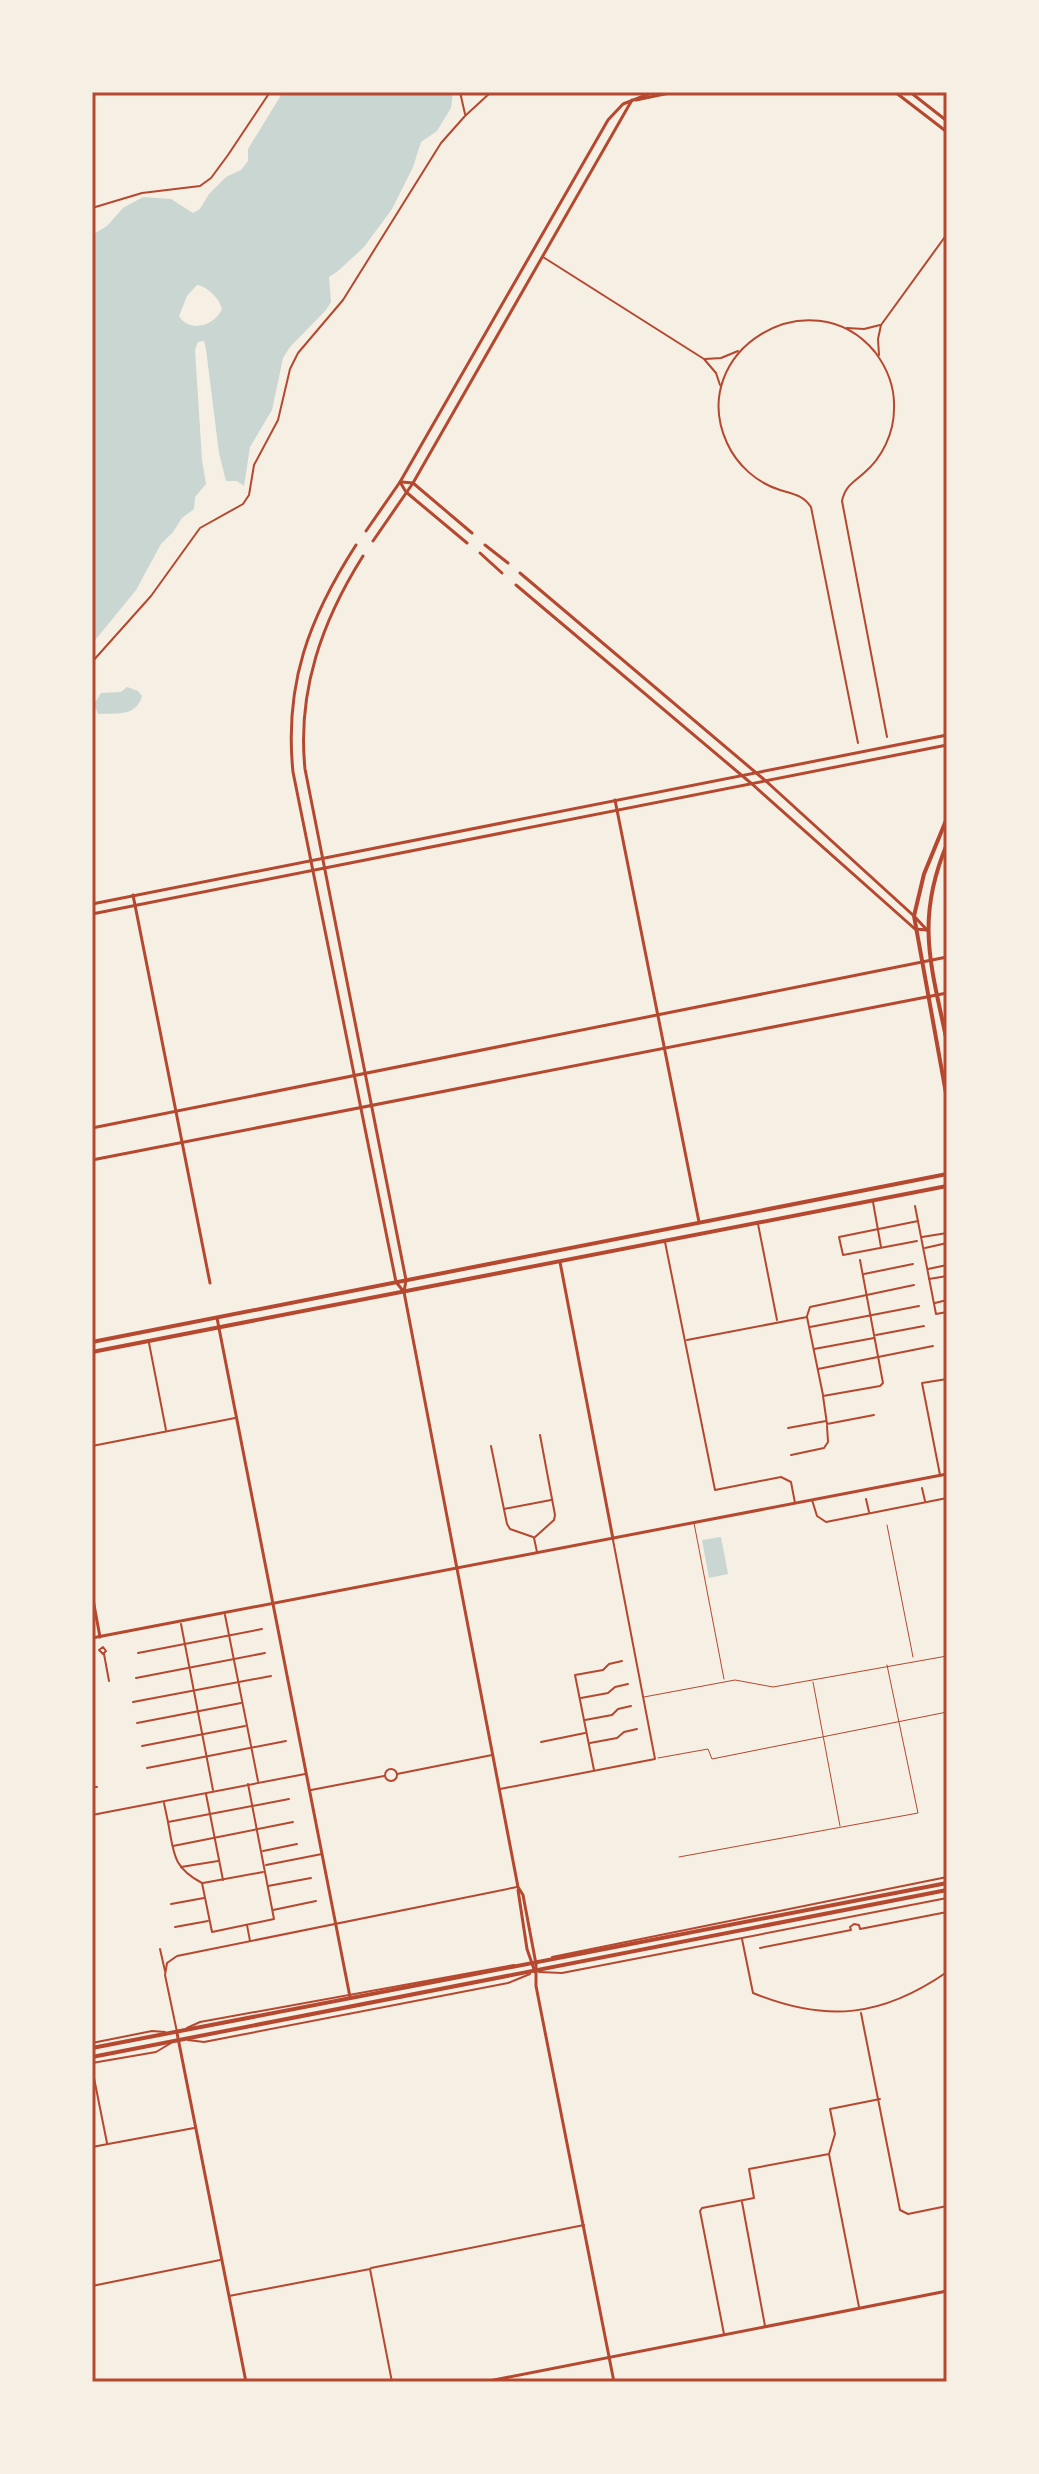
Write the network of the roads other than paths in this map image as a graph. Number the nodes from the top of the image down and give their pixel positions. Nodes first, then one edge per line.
1 (97, 92) edge
2 (270, 92) edge
3 (460, 92) edge
4 (491, 92) edge
5 (654, 92) edge
6 (674, 92) edge
7 (895, 92) edge
8 (910, 92) edge
9 (92, 95) edge
10 (632, 100) junction
11 (465, 116) junction
12 (947, 121) edge
13 (947, 132) edge
14 (92, 208) edge
15 (947, 234) edge
16 (534, 251) junction
17 (542, 256) junction
18 (881, 325) junction
19 (844, 328) junction
20 (740, 350) junction
21 (879, 358) junction
22 (704, 359) junction
23 (721, 390) junction
24 (400, 482) junction
25 (413, 483) junction
26 (406, 492) junction
27 (366, 531) dead end
28 (472, 533) dead end
29 (373, 541) dead end
30 (467, 543) dead end
31 (356, 545) dead end
32 (485, 545) dead end
33 (480, 553) dead end
34 (363, 556) dead end
35 (508, 563) dead end
36 (502, 573) dead end
37 (520, 573) dead end
38 (516, 585) dead end
39 (92, 662) edge
40 (636, 671) junction
41 (630, 681) junction
42 (947, 735) edge
43 (887, 737) dead end
44 (858, 743) dead end
45 (947, 745) edge
46 (756, 773) junction
47 (740, 775) junction
48 (767, 782) junction
49 (752, 784) junction
50 (615, 800) junction
51 (617, 811) junction
52 (947, 818) edge
53 (947, 844) edge
54 (323, 858) junction
55 (311, 860) junction
56 (324, 868) junction
57 (314, 871) junction
58 (133, 895) junction
59 (92, 904) edge
60 (135, 905) junction
61 (92, 914) edge
62 (914, 916) junction
63 (915, 929) junction
64 (927, 930) junction
65 (947, 957) edge
66 (931, 960) junction
67 (921, 962) junction
68 (947, 993) edge
69 (937, 995) junction
70 (928, 997) junction
71 (658, 1016) junction
72 (947, 1042) edge
73 (664, 1048) junction
74 (366, 1074) junction
75 (355, 1076) junction
76 (947, 1099) edge
77 (372, 1104) junction
78 (361, 1106) junction
79 (176, 1112) junction
80 (92, 1128) edge
81 (182, 1143) junction
82 (92, 1160) edge
83 (947, 1174) edge
84 (947, 1186) edge
85 (872, 1201) junction
86 (915, 1206) dead end
87 (918, 1221) junction
88 (699, 1222) junction
89 (758, 1223) junction
90 (878, 1229) junction
91 (947, 1233) edge
92 (921, 1237) junction
93 (665, 1241) junction
94 (917, 1241) dead end
95 (947, 1243) edge
96 (882, 1248) junction
97 (923, 1248) junction
98 (860, 1260) dead end
99 (560, 1262) junction
100 (913, 1264) dead end
101 (947, 1265) edge
102 (927, 1269) junction
103 (863, 1274) junction
104 (947, 1276) edge
105 (929, 1279) junction
106 (406, 1280) junction
107 (396, 1282) junction
108 (210, 1283) dead end
109 (914, 1285) dead end
110 (404, 1292) junction
111 (867, 1295) junction
112 (947, 1300) edge
113 (934, 1303) junction
114 (919, 1306) dead end
115 (947, 1312) edge
116 (871, 1315) junction
117 (807, 1317) junction
118 (217, 1318) junction
119 (777, 1323) junction
120 (924, 1326) dead end
121 (218, 1328) junction
122 (809, 1328) junction
123 (875, 1336) junction
124 (148, 1341) junction
125 (685, 1341) junction
126 (92, 1342) edge
127 (933, 1346) dead end
128 (813, 1349) junction
129 (92, 1352) edge
130 (880, 1356) junction
131 (818, 1369) junction
132 (947, 1379) edge
133 (823, 1396) junction
134 (874, 1415) dead end
135 (237, 1418) junction
136 (827, 1423) junction
137 (788, 1428) dead end
138 (166, 1432) junction
139 (540, 1435) dead end
140 (92, 1446) edge
141 (491, 1446) dead end
142 (791, 1455) dead end
143 (947, 1474) edge
144 (940, 1476) junction
145 (922, 1488) dead end
146 (947, 1498) edge
147 (866, 1499) dead end
148 (552, 1500) junction
149 (812, 1500) junction
150 (795, 1503) junction
151 (925, 1503) junction
152 (504, 1509) junction
153 (869, 1514) junction
154 (694, 1523) junction
155 (887, 1525) dead end
156 (534, 1538) junction
157 (613, 1539) junction
158 (537, 1553) junction
159 (457, 1569) junction
160 (92, 1594) edge
161 (273, 1605) junction
162 (224, 1614) junction
163 (180, 1622) junction
164 (262, 1629) dead end
165 (229, 1636) junction
166 (92, 1638) edge
167 (101, 1642) junction
168 (184, 1644) junction
169 (138, 1653) dead end
170 (265, 1653) dead end
171 (947, 1656) edge
172 (233, 1659) junction
173 (913, 1660) junction
174 (622, 1661) dead end
175 (887, 1665) junction
176 (189, 1668) junction
177 (271, 1676) dead end
178 (136, 1678) dead end
179 (812, 1679) junction
180 (109, 1681) dead end
181 (724, 1681) junction
182 (238, 1682) junction
183 (628, 1684) dead end
184 (194, 1690) junction
185 (643, 1697) junction
186 (580, 1699) junction
187 (133, 1702) dead end
188 (242, 1703) junction
189 (631, 1706) dead end
190 (198, 1712) junction
191 (947, 1712) edge
192 (584, 1720) junction
193 (899, 1722) junction
194 (137, 1723) dead end
195 (247, 1726) junction
196 (637, 1729) dead end
197 (587, 1733) junction
198 (202, 1734) junction
199 (823, 1737) junction
200 (286, 1741) dead end
201 (541, 1742) dead end
202 (589, 1743) junction
203 (142, 1746) dead end
204 (251, 1748) junction
205 (492, 1755) junction
206 (207, 1756) junction
207 (655, 1759) junction
208 (147, 1768) dead end
209 (594, 1771) junction
210 (306, 1773) junction
211 (397, 1774) junction
212 (384, 1776) junction
213 (258, 1783) junction
214 (248, 1784) junction
215 (92, 1787) edge
216 (97, 1787) dead end
217 (499, 1789) junction
218 (309, 1790) junction
219 (214, 1791) junction
220 (205, 1793) junction
221 (289, 1799) dead end
222 (163, 1801) junction
223 (253, 1806) junction
224 (210, 1814) junction
225 (92, 1815) edge
226 (168, 1822) junction
227 (293, 1822) dead end
228 (841, 1828) junction
229 (258, 1829) junction
230 (214, 1838) junction
231 (297, 1844) dead end
232 (172, 1846) junction
233 (262, 1851) junction
234 (322, 1854) junction
235 (679, 1857) dead end
236 (219, 1860) junction
237 (265, 1865) junction
238 (180, 1868) junction
239 (264, 1872) junction
240 (947, 1877) edge
241 (311, 1878) dead end
242 (223, 1880) junction
243 (202, 1883) junction
244 (947, 1883) edge
245 (267, 1887) junction
246 (518, 1887) junction
247 (947, 1890) edge
248 (205, 1898) junction
249 (947, 1898) edge
250 (316, 1901) dead end
251 (171, 1904) dead end
252 (272, 1910) junction
253 (947, 1912) edge
254 (852, 1916) junction
255 (209, 1920) junction
256 (854, 1924) junction
257 (247, 1925) junction
258 (336, 1926) junction
259 (175, 1927) dead end
260 (742, 1938) junction
261 (250, 1942) junction
262 (760, 1948) dead end
263 (160, 1949) dead end
264 (534, 1965) junction
265 (535, 1972) junction
266 (947, 1972) edge
267 (165, 1975) junction
268 (350, 1996) junction
269 (861, 2011) junction
270 (178, 2036) junction
271 (92, 2046) edge
272 (92, 2057) edge
273 (92, 2066) edge
274 (880, 2099) junction
275 (195, 2128) junction
276 (107, 2144) junction
277 (92, 2147) edge
278 (829, 2154) junction
279 (742, 2201) junction
280 (947, 2206) edge
281 (584, 2225) junction
282 (222, 2260) junction
283 (370, 2269) junction
284 (92, 2286) edge
285 (947, 2291) edge
286 (229, 2296) junction
287 (859, 2308) junction
288 (765, 2327) junction
289 (725, 2335) junction
290 (609, 2357) junction
291 (246, 2382) edge
292 (392, 2382) edge
293 (484, 2382) edge
294 (614, 2382) edge

1 - 9 street
2 - 14 street
3 - 11 street
4 - 11 street
5 - 10 main road
6 - 10 main road
7 - 13 main road
8 - 12 main road
10 - 16 main road
10 - 17 main road
11 - 39 street
15 - 18 street
16 - 17 main road
16 - 24 main road
17 - 22 street
17 - 25 main road
18 - 19 street
18 - 21 street
19 - 20 street
19 - 21 street
20 - 22 street
20 - 23 street
21 - 43 street
22 - 23 street
23 - 44 street
24 - 25 main road
24 - 26 main road
24 - 27 main road
25 - 26 main road
25 - 28 main road
26 - 29 main road
26 - 30 main road
31 - 55 main road
32 - 35 main road
33 - 36 main road
34 - 54 main road
37 - 40 main road
38 - 41 main road
40 - 41 main road
40 - 46 main road
41 - 47 main road
42 - 46 main road
45 - 48 main road
46 - 47 main road
46 - 48 main road
47 - 49 main road
47 - 50 main road
48 - 49 main road
48 - 62 main road
49 - 51 main road
49 - 63 main road
50 - 51 main road
50 - 54 main road
51 - 56 main road
51 - 71 main road
52 - 62 main road
53 - 64 main road
54 - 55 main road
54 - 56 main road
55 - 57 main road
55 - 58 main road
56 - 57 main road
56 - 74 main road
57 - 60 main road
57 - 75 main road
58 - 59 main road
58 - 60 main road
60 - 61 main road
60 - 79 main road
62 - 63 main road
62 - 64 main road
63 - 64 main road
63 - 67 main road
64 - 66 main road
65 - 66 main road
66 - 67 main road
66 - 69 main road
67 - 70 main road
67 - 71 main road
68 - 69 main road
69 - 70 main road
69 - 72 main road
70 - 73 main road
70 - 76 main road
71 - 73 main road
71 - 74 main road
73 - 77 main road
73 - 88 main road
74 - 75 main road
74 - 77 main road
75 - 78 main road
75 - 79 main road
77 - 78 main road
77 - 106 main road
78 - 81 main road
78 - 107 main road
79 - 80 main road
79 - 81 main road
81 - 82 main road
81 - 108 main road
83 - 88 main road
84 - 85 main road
85 - 89 main road
85 - 90 street
86 - 87 street
87 - 90 street
87 - 92 street
88 - 106 main road
89 - 93 main road
89 - 119 street
90 - 96 street
90 - 96 street
91 - 92 street
92 - 97 street
93 - 99 main road
93 - 125 street
94 - 96 street
95 - 97 street
97 - 102 street
98 - 103 street
99 - 110 main road
99 - 157 main road
100 - 103 street
101 - 102 street
102 - 105 street
103 - 111 street
104 - 105 street
105 - 113 street
106 - 107 main road
106 - 110 main road
107 - 110 main road
107 - 118 main road
109 - 111 street
110 - 121 main road
110 - 159 main road
111 - 116 street
111 - 117 street
112 - 113 street
113 - 115 street
114 - 116 street
116 - 122 street
116 - 123 street
117 - 119 street
117 - 122 street
118 - 121 main road
118 - 126 main road
119 - 125 street
120 - 123 street
121 - 124 main road
121 - 135 main road
122 - 128 street
123 - 128 street
123 - 130 street
124 - 129 main road
124 - 138 street
125 - 150 street
127 - 130 street
128 - 131 street
130 - 131 street
130 - 133 street
131 - 133 street
132 - 144 street
133 - 136 street
134 - 136 street
135 - 138 street
135 - 161 main road
136 - 137 street
136 - 142 street
138 - 140 street
139 - 148 street
141 - 152 street
143 - 144 main road
144 - 149 main road
145 - 151 street
146 - 151 street
147 - 153 street
148 - 152 street
148 - 156 street
149 - 150 main road
149 - 153 street
150 - 154 main road
151 - 153 street
152 - 156 street
154 - 157 main road
154 - 181 lane
155 - 173 lane
156 - 158 street
157 - 158 main road
157 - 185 street
158 - 159 main road
159 - 161 main road
159 - 205 main road
160 - 167 main road
161 - 162 main road
161 - 210 main road
162 - 163 main road
162 - 165 street
163 - 167 main road
163 - 168 street
164 - 165 street
165 - 168 street
165 - 172 street
166 - 167 main road
167 - 180 street
168 - 169 street
168 - 176 street
170 - 172 street
171 - 173 lane
172 - 176 street
172 - 182 street
173 - 175 lane
174 - 186 street
175 - 179 lane
175 - 193 lane
176 - 178 street
176 - 184 street
177 - 182 street
179 - 181 lane
179 - 199 lane
181 - 185 lane
182 - 184 street
182 - 188 street
183 - 186 street
184 - 187 street
184 - 190 street
185 - 207 street
186 - 192 street
188 - 190 street
188 - 195 street
189 - 192 street
190 - 194 street
190 - 198 street
191 - 193 lane
192 - 197 street
193 - 199 lane
193 - 228 lane
195 - 198 street
195 - 204 street
196 - 202 street
197 - 201 street
197 - 202 street
198 - 203 street
198 - 206 street
199 - 207 lane
199 - 228 lane
200 - 204 street
202 - 209 street
204 - 206 street
204 - 213 street
205 - 211 street
205 - 217 main road
206 - 208 street
206 - 219 street
207 - 209 street
209 - 217 street
210 - 213 street
210 - 218 main road
211 - 212 street
211 - 212 street
212 - 218 street
213 - 214 street
214 - 219 street
214 - 223 street
215 - 216 street
217 - 246 main road
218 - 234 main road
219 - 220 street
220 - 222 street
220 - 224 street
221 - 223 street
222 - 225 street
222 - 226 street
223 - 224 street
223 - 229 street
224 - 226 street
224 - 230 street
226 - 232 street
227 - 229 street
228 - 235 lane
229 - 230 street
229 - 233 street
230 - 232 street
230 - 236 street
231 - 233 street
232 - 238 street
233 - 237 street
234 - 237 street
234 - 258 main road
236 - 238 street
236 - 242 street
237 - 239 street
238 - 243 street
239 - 242 street
239 - 245 street
240 - 264 street
241 - 245 street
242 - 243 street
243 - 248 street
244 - 264 main road
245 - 252 street
246 - 258 street
246 - 264 main road
247 - 265 main road
248 - 251 street
248 - 255 street
249 - 254 street
250 - 252 street
252 - 257 street
253 - 256 street
254 - 256 street
254 - 260 street
255 - 257 street
255 - 259 street
256 - 262 street
257 - 261 street
258 - 261 street
258 - 268 main road
260 - 265 street
260 - 269 street
261 - 267 street
263 - 267 street
264 - 265 main road
264 - 268 main road
265 - 270 main road
265 - 281 main road
266 - 269 street
267 - 270 street
268 - 270 main road
269 - 274 street
270 - 271 main road
270 - 272 main road
270 - 273 street
270 - 275 main road
273 - 276 street
274 - 278 street
274 - 280 street
275 - 276 street
275 - 282 main road
276 - 277 street
278 - 279 street
278 - 287 street
279 - 288 street
279 - 289 street
281 - 283 street
281 - 290 main road
282 - 284 street
282 - 286 main road
283 - 286 street
283 - 292 street
285 - 287 main road
286 - 291 main road
287 - 288 main road
288 - 289 main road
289 - 290 main road
290 - 293 main road
290 - 294 main road

